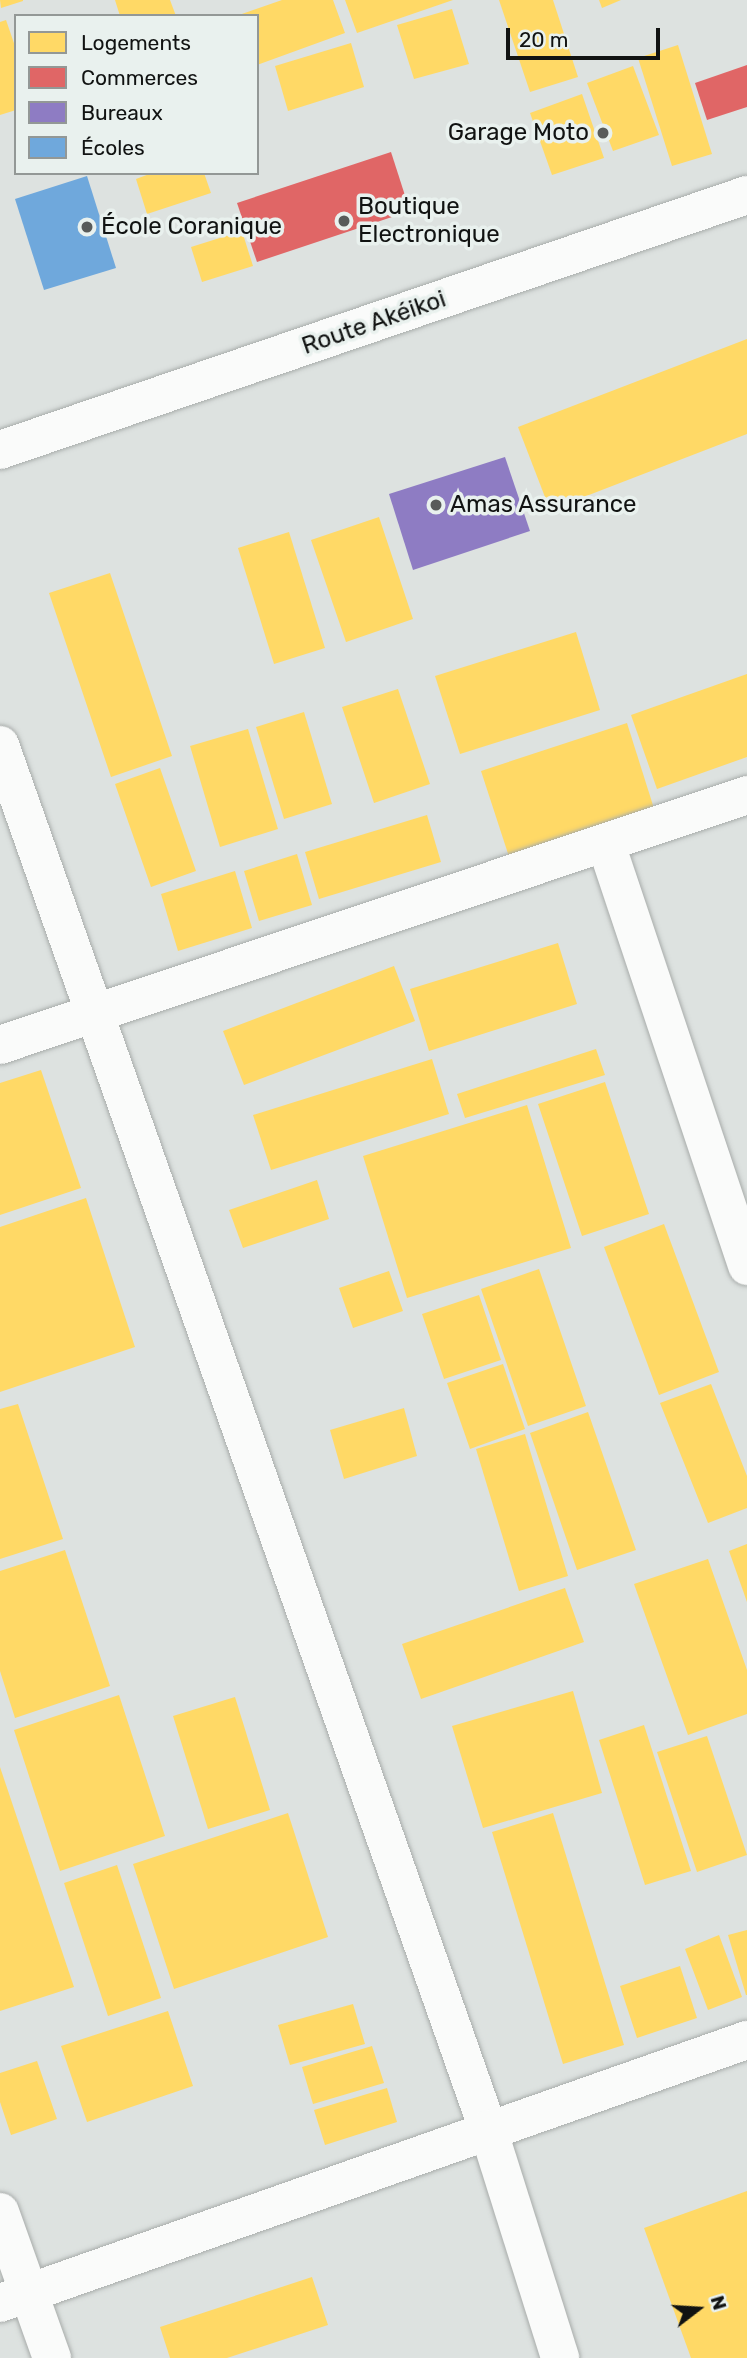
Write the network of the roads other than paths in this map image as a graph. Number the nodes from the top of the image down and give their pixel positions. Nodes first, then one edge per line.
1 (747, 195) edge
2 (0, 450) edge
3 (0, 745) edge
4 (747, 795) edge
5 (606, 844) junction
6 (94, 1012) junction
7 (0, 1045) edge
8 (747, 1266) edge
9 (747, 2040) edge
10 (488, 2129) junction
11 (0, 2212) edge
12 (16, 2298) edge
13 (52, 2358) edge
14 (560, 2358) edge

1 - 2 street, Route Akéikoi
3 - 6 street
4 - 5 street
5 - 6 street
5 - 8 street
6 - 7 street
6 - 10 street
9 - 10 street
10 - 12 street
10 - 14 street
11 - 12 street
12 - 13 street

